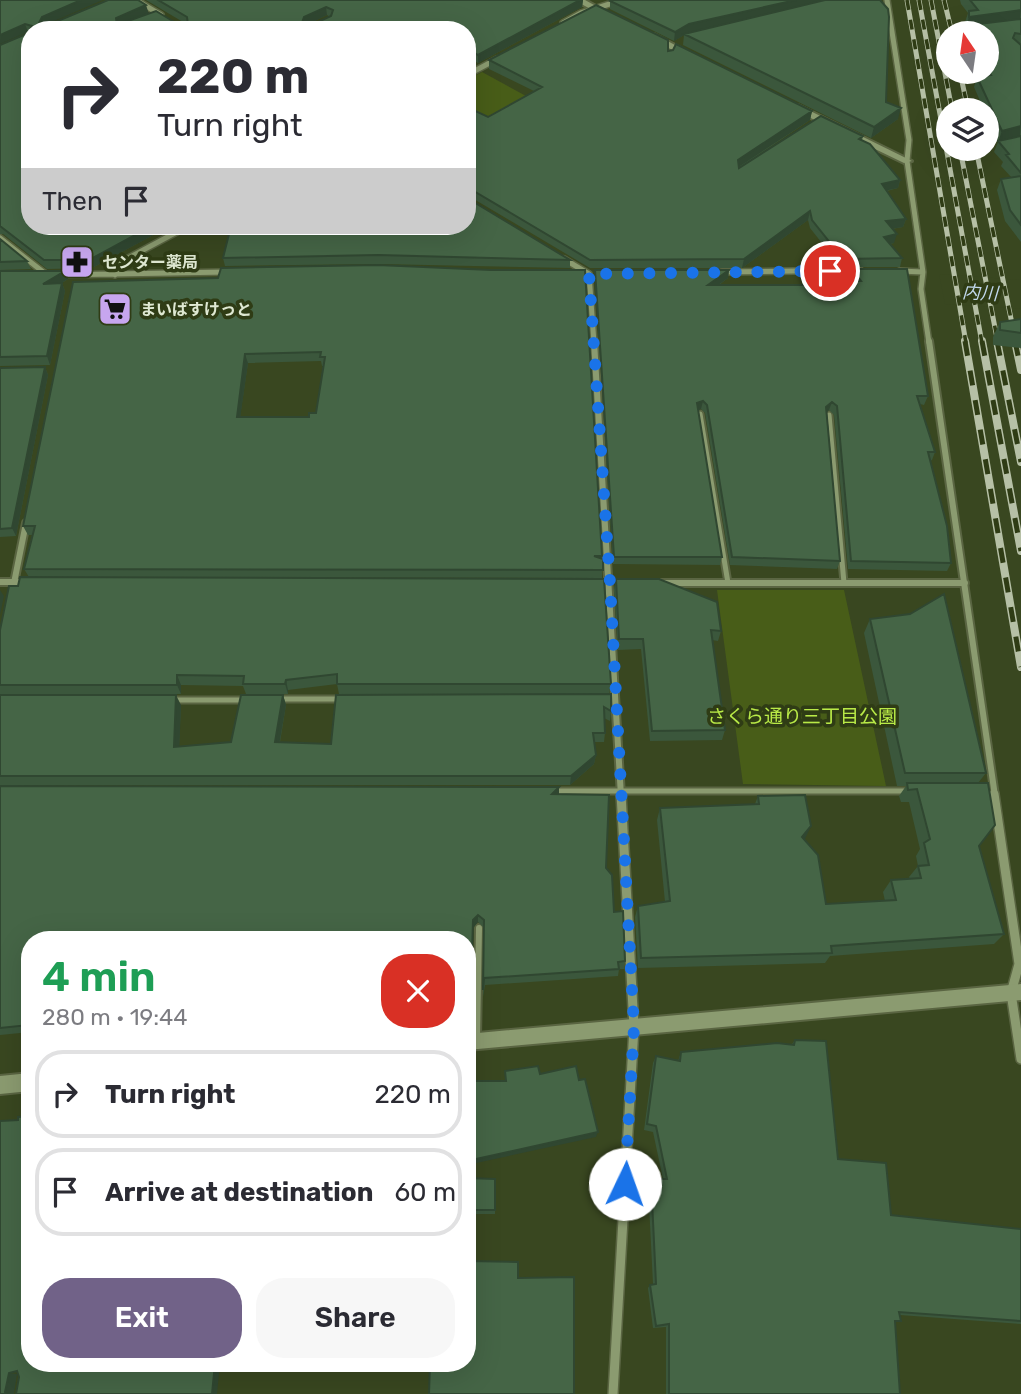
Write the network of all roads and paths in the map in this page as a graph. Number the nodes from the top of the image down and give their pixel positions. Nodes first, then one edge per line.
1 (136, 0) edge
2 (578, 0) edge
3 (622, 0) edge
4 (887, 0) edge
5 (594, 8) junction
6 (159, 14) junction
7 (146, 19) edge
8 (168, 19) edge
9 (617, 19) edge
10 (558, 25) edge
11 (639, 30) edge
12 (503, 56) edge
13 (697, 58) edge
14 (476, 70) edge
15 (783, 101) edge
16 (819, 119) junction
17 (808, 127) edge
18 (907, 161) junction
19 (171, 235) edge
20 (0, 237) edge
21 (556, 254) edge
22 (868, 270) edge
23 (890, 271) edge
24 (236, 272) edge
25 (709, 272) edge
26 (923, 272) junction
27 (575, 274) edge
28 (589, 274) junction
29 (602, 274) edge
30 (35, 275) edge
31 (47, 275) junction
32 (74, 275) junction
33 (115, 275) junction
34 (73, 284) edge
35 (700, 414) edge
36 (829, 415) edge
37 (28, 514) edge
38 (0, 582) edge
39 (15, 582) junction
40 (33, 582) edge
41 (597, 583) edge
42 (610, 583) junction
43 (623, 583) edge
44 (649, 583) edge
45 (728, 583) junction
46 (844, 583) junction
47 (965, 583) junction
48 (12, 594) edge
49 (164, 699) edge
50 (247, 699) edge
51 (274, 699) edge
52 (343, 699) edge
53 (603, 699) edge
54 (617, 699) junction
55 (539, 791) edge
56 (911, 791) edge
57 (981, 791) edge
58 (994, 791) junction
59 (622, 792) junction
60 (479, 928) edge
61 (476, 977) edge
62 (1016, 993) edge
63 (634, 1027) junction
64 (476, 1042) edge
65 (1021, 1059) edge
66 (21, 1083) edge
67 (0, 1085) edge
68 (613, 1394) edge

1 - 6 street
2 - 5 street
3 - 5 street
4 - 18 street
5 - 9 street
5 - 10 street
6 - 7 lane
6 - 8 street
11 - 13 street
12 - 14 street
15 - 16 street
16 - 17 lane
16 - 18 street
18 - 26 street
19 - 33 street
20 - 31 street
21 - 28 street
22 - 25 street
23 - 26 street
24 - 33 street
26 - 47 street
27 - 28 street
28 - 29 street
28 - 42 street
30 - 31 street
31 - 32 street
32 - 33 street
32 - 34 street
35 - 45 lane
36 - 46 lane
37 - 39 street
38 - 39 street
39 - 40 street
39 - 48 street
41 - 42 street
42 - 43 street
42 - 54 street
44 - 45 street
45 - 46 street
46 - 47 street
47 - 58 street
49 - 50 lane
51 - 52 lane
53 - 54 lane
54 - 59 street
55 - 59 lane
56 - 59 lane
57 - 58 lane
58 - 62 street
59 - 63 street
60 - 61 lane
62 - 63 street
62 - 65 street
63 - 64 street
63 - 68 street
66 - 67 street

